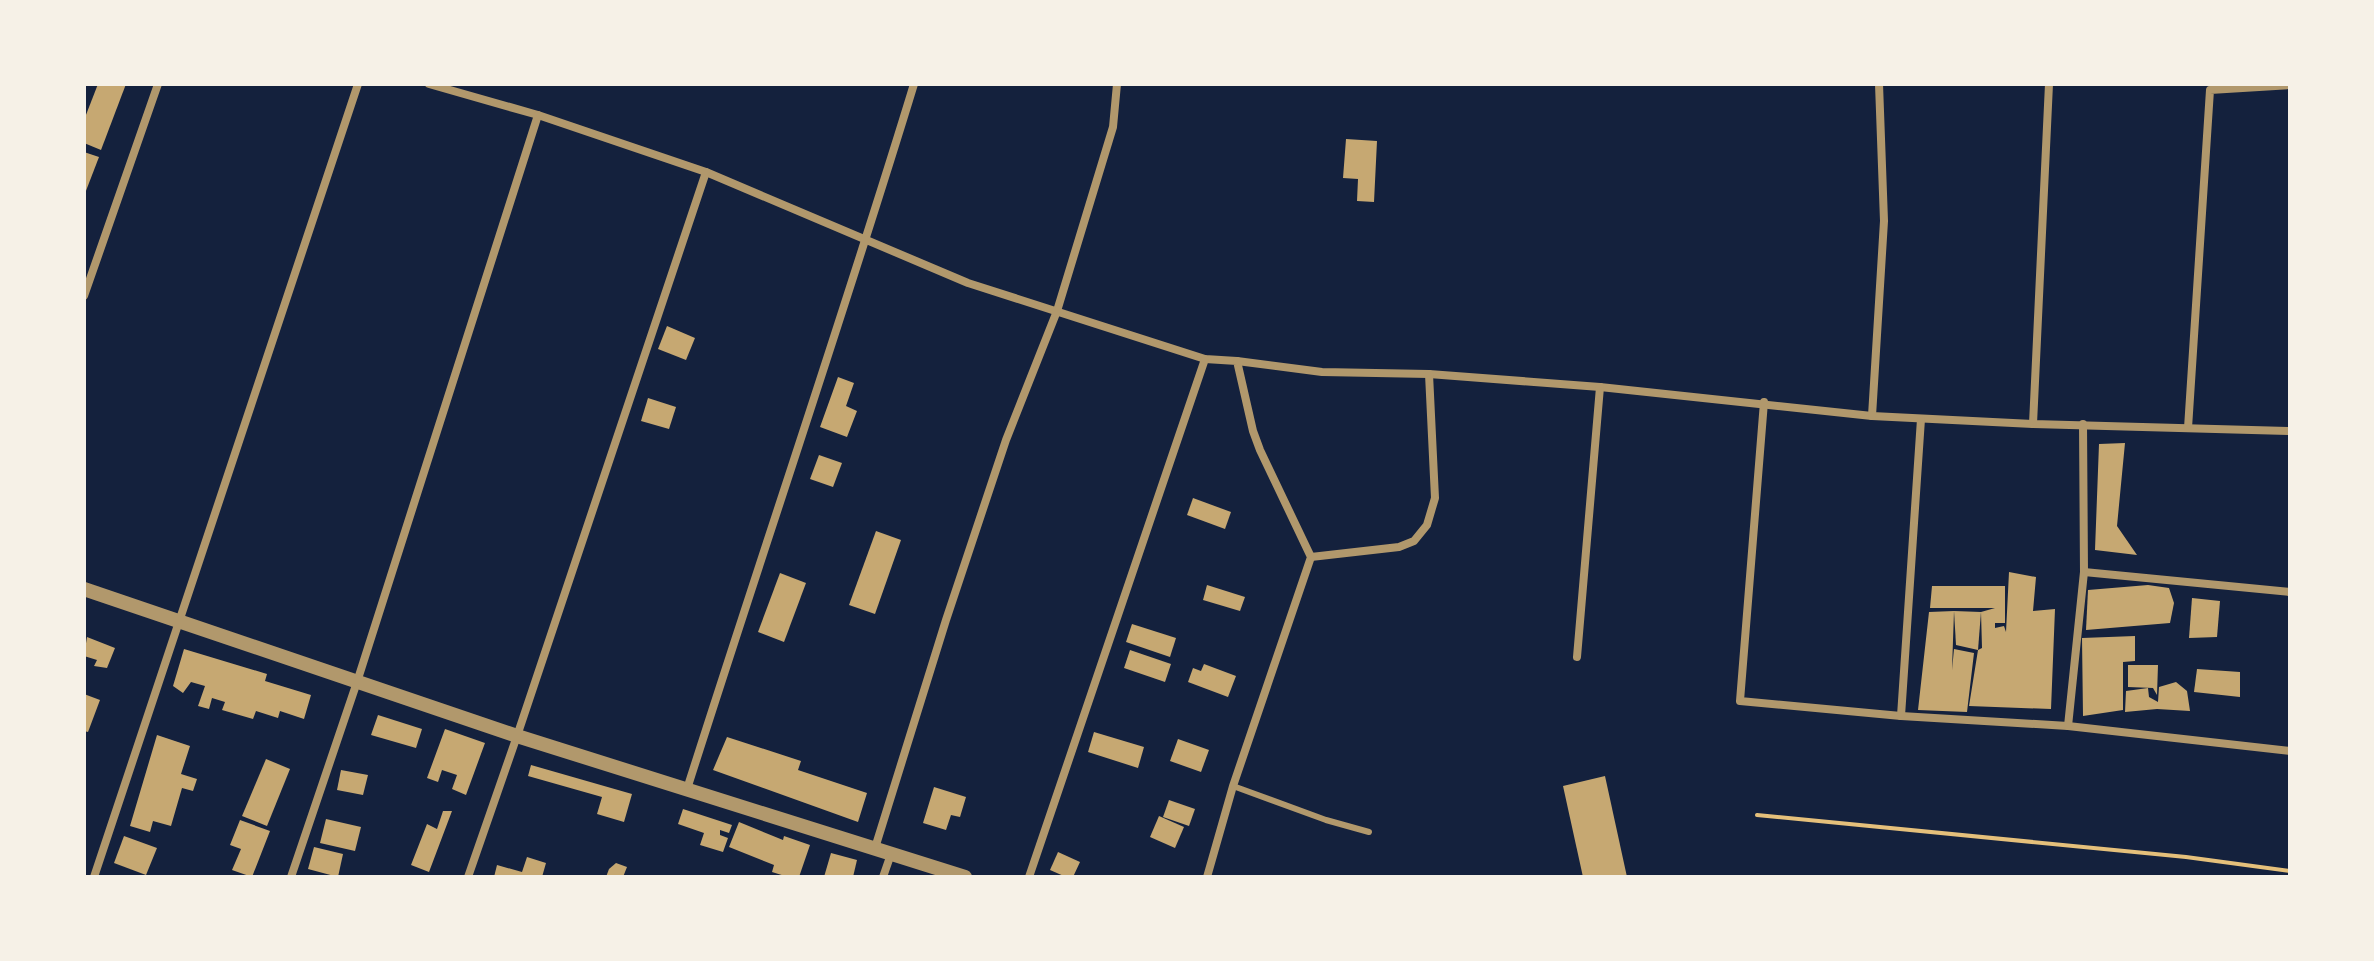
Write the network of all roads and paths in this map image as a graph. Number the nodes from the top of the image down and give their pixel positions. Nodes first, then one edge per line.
1 (158, 84) edge
2 (358, 84) edge
3 (429, 84) edge
4 (914, 84) edge
5 (1117, 84) edge
6 (1879, 84) edge
7 (2049, 84) edge
8 (2290, 85) edge
9 (538, 115) junction
10 (706, 172) junction
11 (866, 240) junction
12 (84, 296) edge
13 (1057, 311) junction
14 (1205, 359) junction
15 (1237, 361) junction
16 (1429, 374) junction
17 (1600, 387) junction
18 (1764, 402) junction
19 (1872, 416) junction
20 (1921, 419) junction
21 (2033, 424) junction
22 (2083, 424) junction
23 (2188, 428) junction
24 (2290, 431) edge
25 (1311, 557) junction
26 (2084, 572) junction
27 (84, 589) edge
28 (2290, 592) edge
29 (180, 620) junction
30 (1577, 657) dead end
31 (357, 682) junction
32 (1901, 716) junction
33 (2068, 726) junction
34 (517, 736) junction
35 (2290, 751) edge
36 (1233, 786) junction
37 (687, 789) junction
38 (1757, 815) dead end
39 (1369, 832) dead end
40 (875, 848) junction
41 (891, 854) junction
42 (2290, 871) edge
43 (94, 877) edge
44 (291, 877) edge
45 (468, 877) edge
46 (883, 877) edge
47 (965, 877) edge
48 (1029, 877) edge
49 (1207, 877) edge

1 - 12 street
2 - 29 street
3 - 9 street
4 - 11 street
5 - 13 street
6 - 19 street
7 - 21 street
8 - 23 street
9 - 10 street
9 - 31 street
10 - 11 street
10 - 34 street
11 - 13 street
11 - 37 street
13 - 14 street
13 - 40 street
14 - 15 street
14 - 48 street
15 - 16 street
15 - 25 street
16 - 17 street
16 - 25 street
17 - 18 street
17 - 30 street
18 - 19 street
18 - 32 street
19 - 20 street
20 - 21 street
20 - 32 street
21 - 22 street
22 - 23 street
22 - 26 street
23 - 24 street
25 - 36 street
26 - 28 street
26 - 33 street
27 - 29 street
29 - 31 street
29 - 43 street
31 - 34 street
31 - 44 street
32 - 33 street
33 - 35 street
34 - 37 street
34 - 45 street
36 - 39 lane
36 - 49 street
37 - 40 street
38 - 42 path
40 - 41 street
41 - 46 street
41 - 47 street

